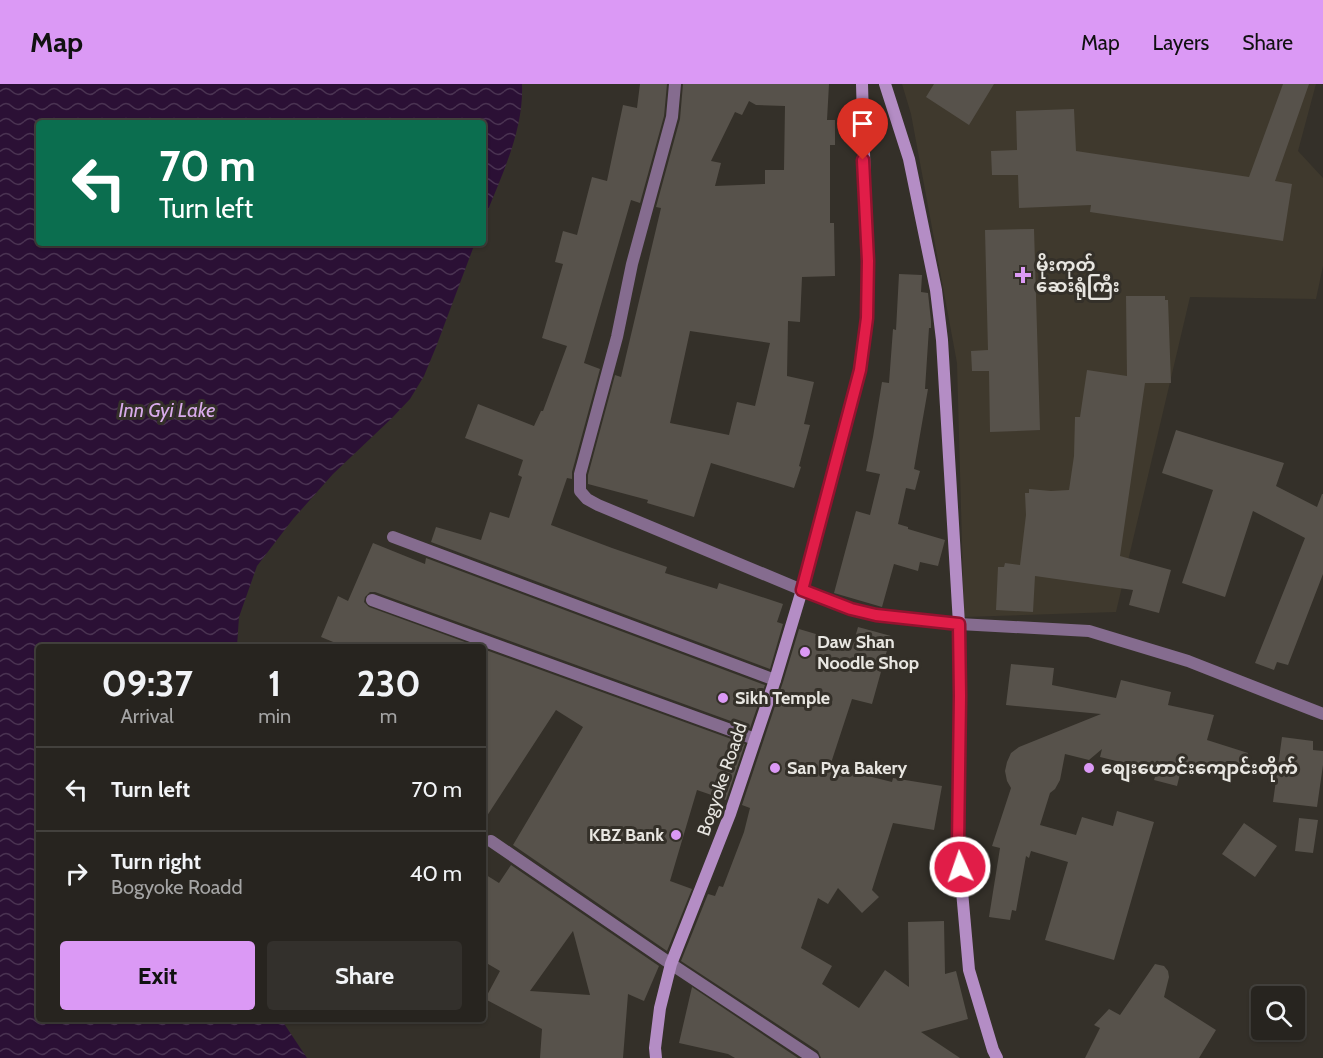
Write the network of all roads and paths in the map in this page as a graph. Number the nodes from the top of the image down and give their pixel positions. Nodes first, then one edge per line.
1 (675, 84) edge
2 (862, 84) edge
3 (885, 84) edge
4 (393, 537) dead end
5 (802, 590) junction
6 (372, 600) dead end
7 (959, 624) junction
8 (775, 680) junction
9 (1323, 714) edge
10 (755, 740) junction
11 (490, 841) dead end
12 (671, 964) junction
13 (656, 1058) edge
14 (813, 1058) edge
15 (997, 1058) edge

1 - 5 street
2 - 5 main road, Bogyoke Roadd
3 - 7 main road
4 - 8 street
5 - 7 street
5 - 8 main road, Bogyoke Roadd
6 - 10 street
7 - 9 street
7 - 15 main road
8 - 10 main road, Bogyoke Roadd
10 - 12 main road, Bogyoke Roadd
11 - 12 street
12 - 13 main road, Bogyoke Roadd
12 - 14 street

